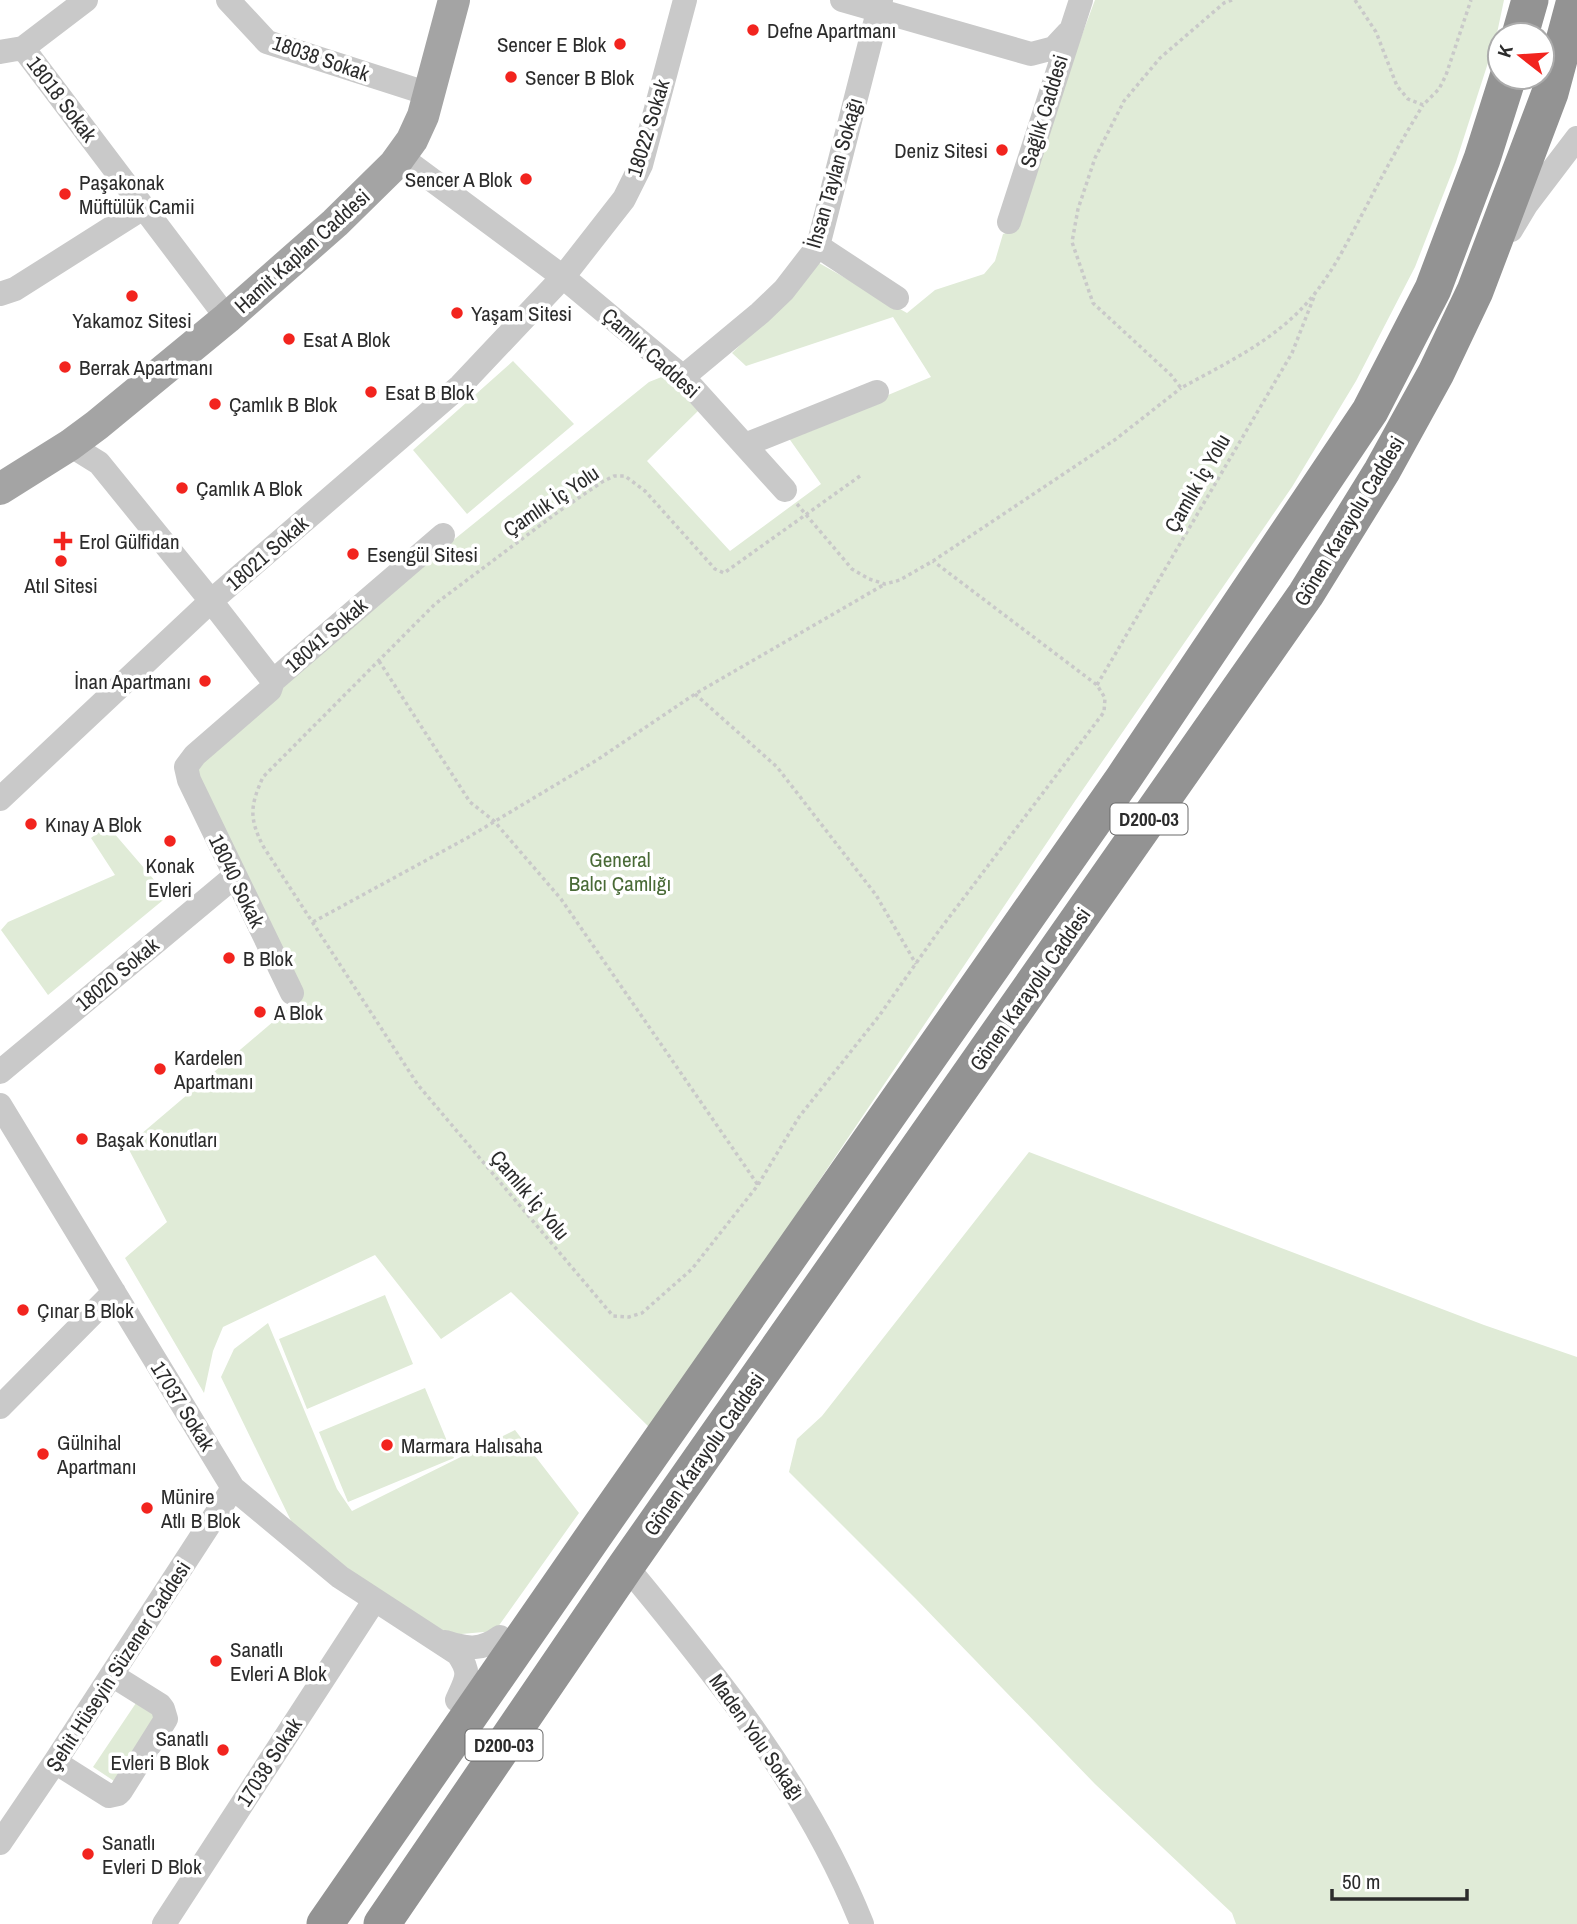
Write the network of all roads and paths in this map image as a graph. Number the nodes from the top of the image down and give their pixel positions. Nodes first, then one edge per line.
1 (228, 0) edge
2 (454, 0) edge
3 (685, 0) edge
4 (842, 0) edge
5 (1081, 0) edge
6 (1232, 0) edge
7 (1355, 0) edge
8 (1471, 0) edge
9 (1530, 0) edge
10 (83, 1) edge
11 (879, 6) edge
12 (1575, 12) edge
13 (1524, 21) edge
14 (1068, 33) junction
15 (12, 50) edge
16 (1504, 91) edge
17 (429, 94) junction
18 (1423, 105) junction
19 (1577, 138) edge
20 (401, 157) junction
21 (143, 208) junction
22 (1009, 222) dead end
23 (818, 246) junction
24 (563, 278) junction
25 (1475, 291) junction
26 (1315, 293) junction
27 (0, 294) edge
28 (897, 298) dead end
29 (227, 318) junction
30 (687, 381) junction
31 (1181, 388) junction
32 (877, 392) dead end
33 (97, 425) junction
34 (70, 445) junction
35 (745, 445) junction
36 (99, 463) junction
37 (860, 476) dead end
38 (0, 489) edge
39 (785, 490) joint
40 (0, 511) edge
41 (806, 515) junction
42 (443, 535) dead end
43 (933, 561) junction
44 (885, 584) junction
45 (211, 601) junction
46 (379, 661) junction
47 (273, 681) junction
48 (1097, 685) junction
49 (695, 694) junction
50 (186, 767) joint
51 (0, 799) edge
52 (495, 821) junction
53 (235, 876) junction
54 (313, 922) junction
55 (916, 964) junction
56 (292, 993) dead end
57 (0, 1072) edge
58 (0, 1105) edge
59 (758, 1185) junction
60 (836, 1189) junction
61 (114, 1292) junction
62 (0, 1407) edge
63 (675, 1420) junction
64 (233, 1488) junction
65 (626, 1566) junction
66 (569, 1572) junction
67 (374, 1601) junction
68 (500, 1637) junction
69 (439, 1641) junction
70 (112, 1675) junction
71 (457, 1700) junction
72 (55, 1762) junction
73 (0, 1843) edge
74 (164, 1924) edge
75 (303, 1924) edge
76 (325, 1924) edge
77 (382, 1924) edge
78 (862, 1924) edge

1 - 17 street, 18038 Sokak
2 - 17 main road, Hamit Kaplan Caddesi
3 - 24 street, 18022 Sokak
4 - 11 street
5 - 14 street, Sağlık Caddesi
6 - 31 path
7 - 18 path
8 - 18 path, Çamlık İç Yolu
9 - 13 highway
10 - 15 street
11 - 14 street
11 - 23 street, İhsan Taylan Sokağı
12 - 25 highway, Gönen Karayolu Caddesi / D200-03
14 - 22 street, Sağlık Caddesi
15 - 21 street, 18018 Sokak
16 - 60 highway, Gönen Karayolu Caddesi / D200-03
17 - 20 main road, Hamit Kaplan Caddesi
18 - 26 path, Çamlık İç Yolu
19 - 25 street
20 - 24 street, Çamlık Caddesi
20 - 29 main road, Hamit Kaplan Caddesi
21 - 27 street
21 - 29 street, 18018 Sokak
23 - 28 street
23 - 30 street, İhsan Taylan Sokağı
24 - 30 street, Çamlık Caddesi
24 - 45 street, 18021 Sokak
25 - 65 highway, Gönen Karayolu Caddesi / D200-03
26 - 31 path, Çamlık İç Yolu
26 - 48 path, Çamlık İç Yolu
29 - 33 main road, Hamit Kaplan Caddesi
30 - 35 street, Çamlık Caddesi
31 - 43 path, Çamlık İç Yolu
32 - 35 street
33 - 34 main road, Hamit Kaplan Caddesi
33 - 36 street
34 - 36 street
34 - 38 main road, Hamit Kaplan Caddesi
34 - 40 main road, Hamit Kaplan Caddesi
35 - 39 street, Çamlık Caddesi
36 - 45 street
37 - 41 path, Çamlık İç Yolu
39 - 41 path
41 - 44 path
41 - 46 path, Çamlık İç Yolu
42 - 47 street, 18041 Sokak
43 - 44 path, Çamlık İç Yolu
43 - 48 path
44 - 49 path, Çamlık İç Yolu
45 - 47 street
45 - 51 street, 18021 Sokak
46 - 52 path
46 - 54 path, Çamlık İç Yolu
47 - 50 street, 18041 Sokak
48 - 55 path, Çamlık İç Yolu
49 - 52 path, Çamlık İç Yolu
49 - 55 path
50 - 53 street, 18040 Sokak
52 - 54 path, Çamlık İç Yolu
52 - 59 path
53 - 56 street, 18040 Sokak
53 - 57 street, 18020 Sokak
54 - 59 path, Çamlık İç Yolu
55 - 59 path, Çamlık İç Yolu
58 - 61 street, 17037 Sokak
60 - 63 highway, Gönen Karayolu Caddesi / D200-03
60 - 65 highway
61 - 62 street
61 - 64 street, 17037 Sokak
63 - 66 highway, Gönen Karayolu Caddesi / D200-03
63 - 68 highway
64 - 67 street, 17037 Sokak
64 - 70 street, Şehit Hüseyin Süzener Caddesi
65 - 66 highway
65 - 77 highway, Gönen Karayolu Caddesi / D200-03
65 - 78 street, Maden Yolu Sokağı
66 - 76 highway, Gönen Karayolu Caddesi / D200-03
67 - 69 street, 17037 Sokak
67 - 74 street, 17038 Sokak
68 - 69 street
68 - 71 highway
69 - 71 street
70 - 72 street, Şehit Hüseyin Süzener Caddesi
70 - 72 street
71 - 75 highway
72 - 73 street, Şehit Hüseyin Süzener Caddesi

